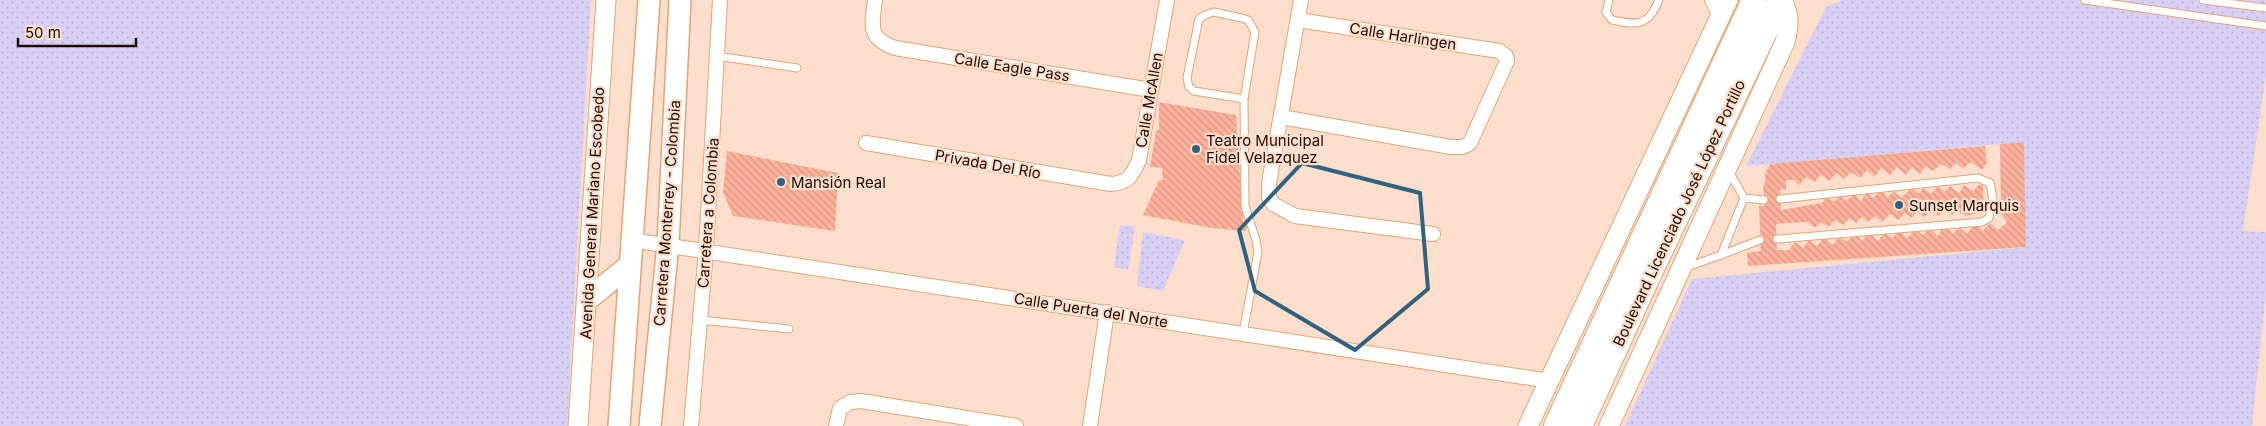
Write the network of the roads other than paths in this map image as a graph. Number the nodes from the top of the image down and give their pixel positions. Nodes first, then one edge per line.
1 (606, 0) edge
2 (649, 0) edge
3 (680, 0) edge
4 (688, 0) edge
5 (720, 0) edge
6 (875, 0) edge
7 (1167, 0) edge
8 (1301, 0) edge
9 (1609, 0) edge
10 (1659, 0) edge
11 (1754, 0) edge
12 (1781, 0) edge
13 (2085, 0) edge
14 (2202, 0) edge
15 (2137, 4) edge
16 (1720, 5) edge
17 (2266, 8) edge
18 (1298, 20) junction
19 (2266, 26) edge
20 (680, 29) junction
21 (717, 56) junction
22 (796, 68) dead end
23 (1151, 90) junction
24 (1244, 99) junction
25 (1280, 117) junction
26 (866, 143) dead end
27 (1728, 169) junction
28 (1111, 184) joint
29 (1744, 198) junction
30 (1780, 199) dead end
31 (1764, 200) dead end
32 (1433, 234) dead end
33 (1777, 239) dead end
34 (631, 240) junction
35 (1760, 240) dead end
36 (668, 244) junction
37 (706, 250) junction
38 (1721, 255) junction
39 (630, 265) junction
40 (1681, 270) junction
41 (588, 298) junction
42 (1106, 312) junction
43 (700, 320) junction
44 (788, 329) dead end
45 (1243, 333) junction
46 (1550, 381) junction
47 (578, 426) edge
48 (619, 426) edge
49 (650, 426) edge
50 (691, 426) edge
51 (836, 426) edge
52 (1016, 426) edge
53 (1090, 426) edge
54 (1528, 426) edge
55 (1556, 426) edge
56 (1580, 426) edge
57 (1610, 426) edge

1 - 41 street, Avenida General Mariano Escobedo
2 - 34 main road
3 - 20 main road, Carretera Monterrey - Colombia
4 - 20 main road
5 - 21 street, Carretera a Colombia
6 - 23 street, Calle Eagle Pass
7 - 23 street, Calle McAllen
8 - 18 street
9 - 10 lane
11 - 55 highway, Boulevard Licenciado José López Portillo
12 - 27 street, Boulevard Licenciado José López Portillo
12 - 56 highway, Boulevard Licenciado José López Portillo
13 - 15 lane
14 - 17 lane
15 - 19 lane
16 - 46 street
18 - 25 street
18 - 25 street, Calle Harlingen
20 - 36 main road, Carretera Monterrey - Colombia
21 - 22 lane
21 - 37 street, Carretera a Colombia
23 - 28 street, Calle McAllen
24 - 24 lane
24 - 45 lane
25 - 32 street
26 - 28 street, Privada Del Río
27 - 29 lane
27 - 40 street, Boulevard Licenciado José López Portillo
29 - 31 lane
29 - 38 lane
30 - 33 lane
34 - 36 street, Calle Puerta del Norte
34 - 39 main road
35 - 38 lane
36 - 37 street, Calle Puerta del Norte
36 - 49 main road, Carretera Monterrey - Colombia
37 - 42 street, Calle Puerta del Norte
37 - 43 street, Carretera a Colombia
38 - 40 lane
39 - 41 main road
39 - 48 main road
40 - 57 street, Boulevard Licenciado José López Portillo
41 - 47 street, Avenida General Mariano Escobedo
42 - 45 street, Calle Puerta del Norte
42 - 53 street
43 - 44 lane
43 - 50 street, Carretera a Colombia
45 - 46 street, Calle Puerta del Norte
46 - 54 street
51 - 52 street

